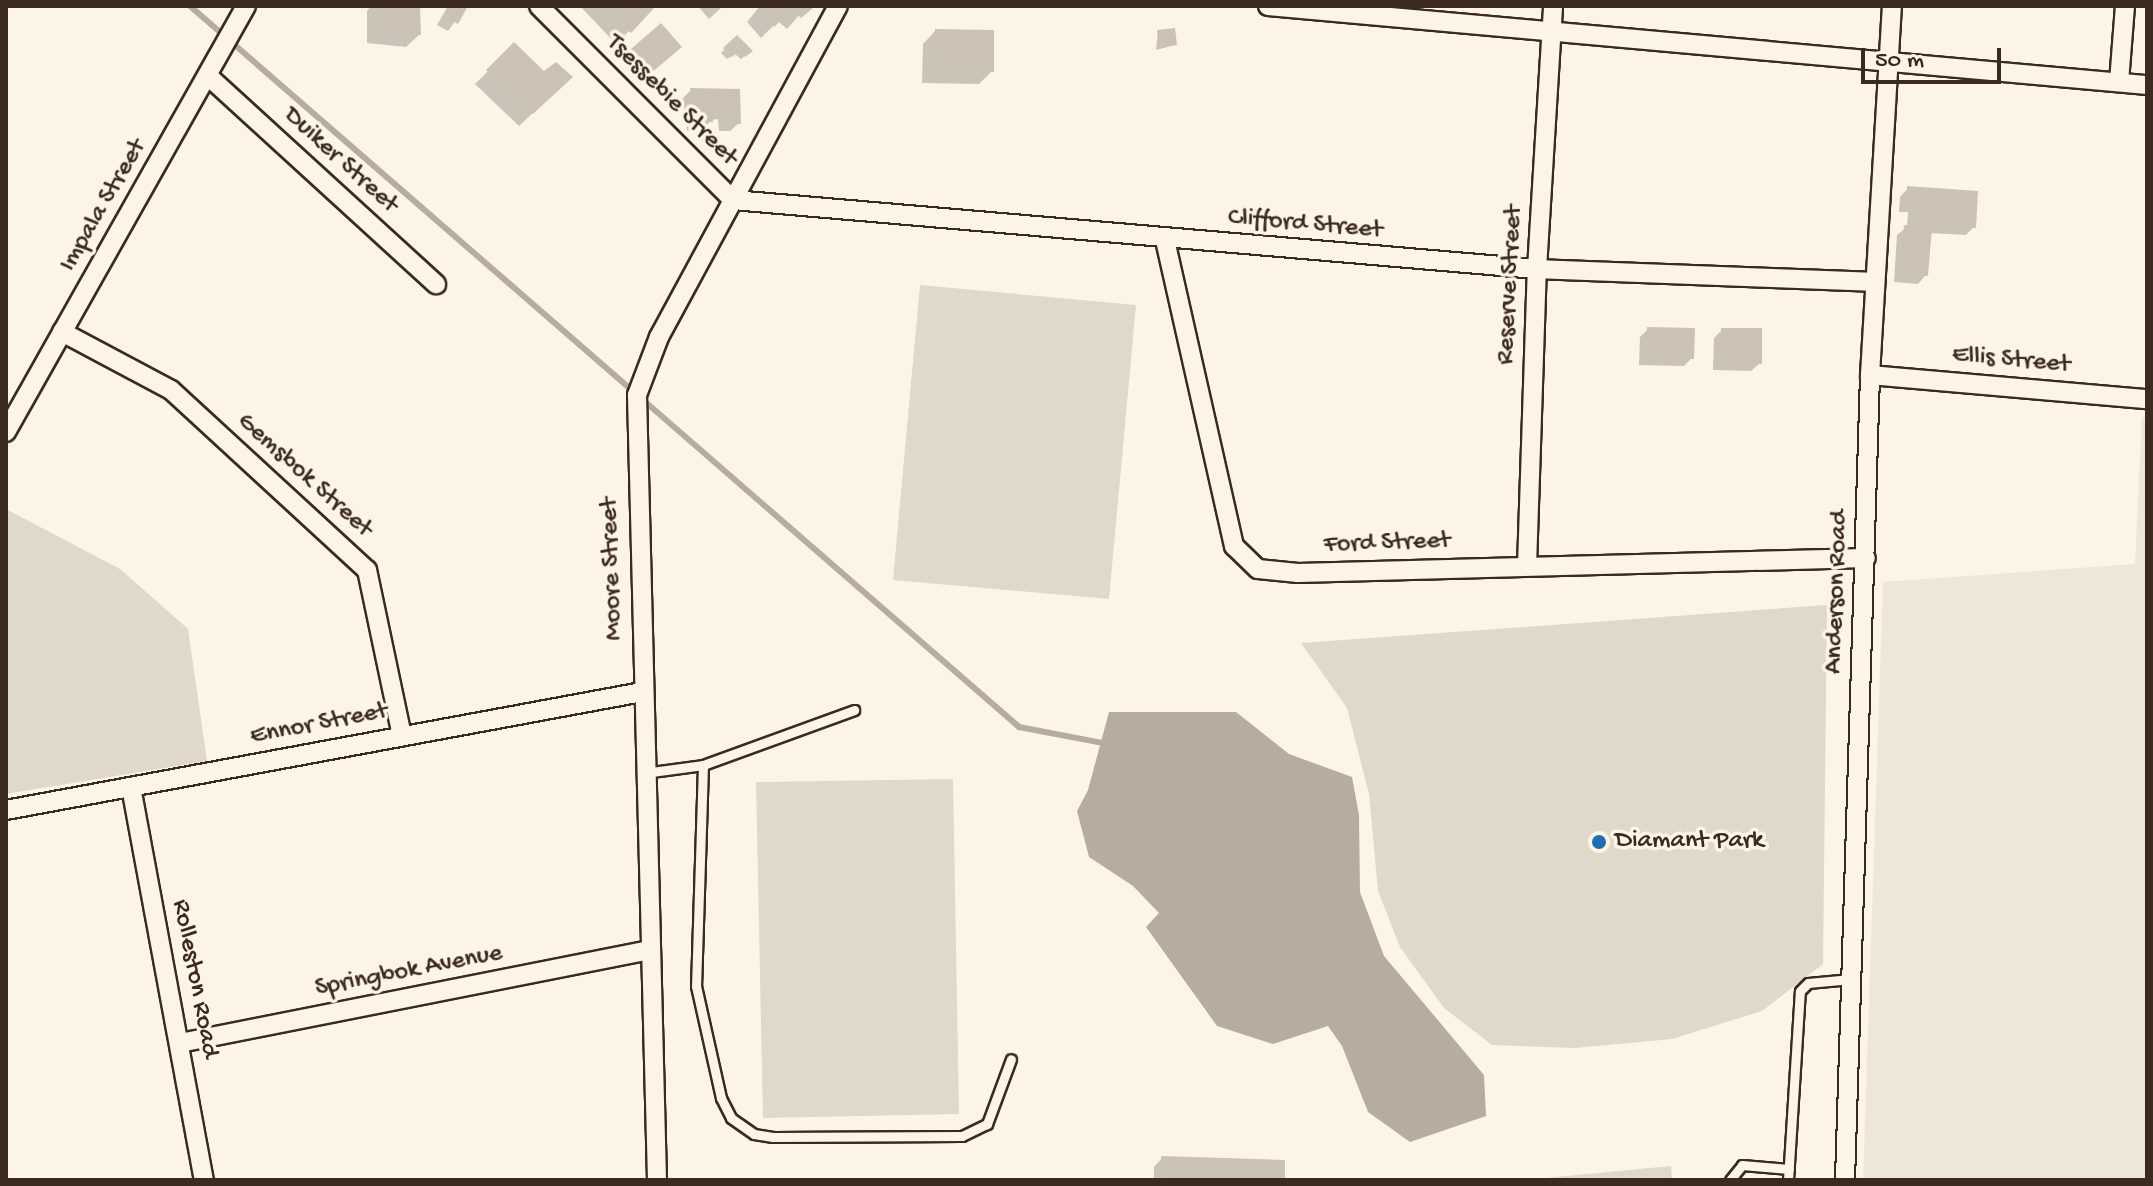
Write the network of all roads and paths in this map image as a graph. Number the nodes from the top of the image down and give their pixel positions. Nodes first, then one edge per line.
1 (246, 6) edge
2 (539, 6) edge
3 (838, 6) edge
4 (1268, 6) edge
5 (1553, 6) edge
6 (1892, 6) edge
7 (2125, 6) edge
8 (1305, 8) edge
9 (1552, 30) junction
10 (1889, 62) junction
11 (208, 76) junction
12 (2119, 82) junction
13 (2147, 85) edge
14 (733, 200) junction
15 (1165, 240) junction
16 (1537, 269) junction
17 (1875, 282) junction
18 (436, 284) dead end
19 (62, 332) junction
20 (1870, 375) junction
21 (2147, 399) edge
22 (6, 432) edge
23 (1866, 558) junction
24 (1527, 566) junction
25 (642, 692) junction
26 (854, 710) dead end
27 (402, 736) junction
28 (703, 765) junction
29 (644, 773) junction
30 (131, 787) junction
31 (6, 810) edge
32 (648, 950) junction
33 (1851, 979) junction
34 (180, 1043) junction
35 (1011, 1059) dead end
36 (1788, 1174) edge
37 (204, 1180) edge
38 (657, 1180) edge
39 (1730, 1180) edge
40 (1845, 1180) edge

1 - 11 street, Impala Street
2 - 14 street, Tsessebie Street
3 - 14 street, Moore Street
4 - 8 street
5 - 9 street, Reserve Street
6 - 10 street, Anderson Road
7 - 12 street
8 - 9 street
9 - 10 street
9 - 16 street, Reserve Street
10 - 12 street
10 - 17 street, Anderson Road
11 - 18 street, Duiker Street
11 - 19 street, Impala Street
12 - 13 street
14 - 15 street, Clifford Street
14 - 25 street, Moore Street
15 - 16 street, Clifford Street
15 - 24 street, Ford Street
16 - 17 street, Clifford Street
16 - 24 street, Reserve Street
17 - 20 street, Anderson Road
19 - 22 street, Impala Street
19 - 27 street, Gemsbok Street
20 - 21 street, Ellis Street
20 - 23 street, Anderson Road
23 - 24 street, Ford Street
23 - 33 street, Anderson Road
25 - 27 street, Ennor Street
25 - 29 street, Moore Street
26 - 28 lane
27 - 30 street, Ennor Street
28 - 29 lane
28 - 35 lane
29 - 32 street, Moore Street
30 - 31 street, Ennor Street
30 - 34 street, Rolleston Road
32 - 34 street, Springbok Avenue
32 - 38 street, Moore Street
33 - 36 lane
33 - 40 street, Anderson Road
34 - 37 street, Rolleston Road
36 - 39 lane

